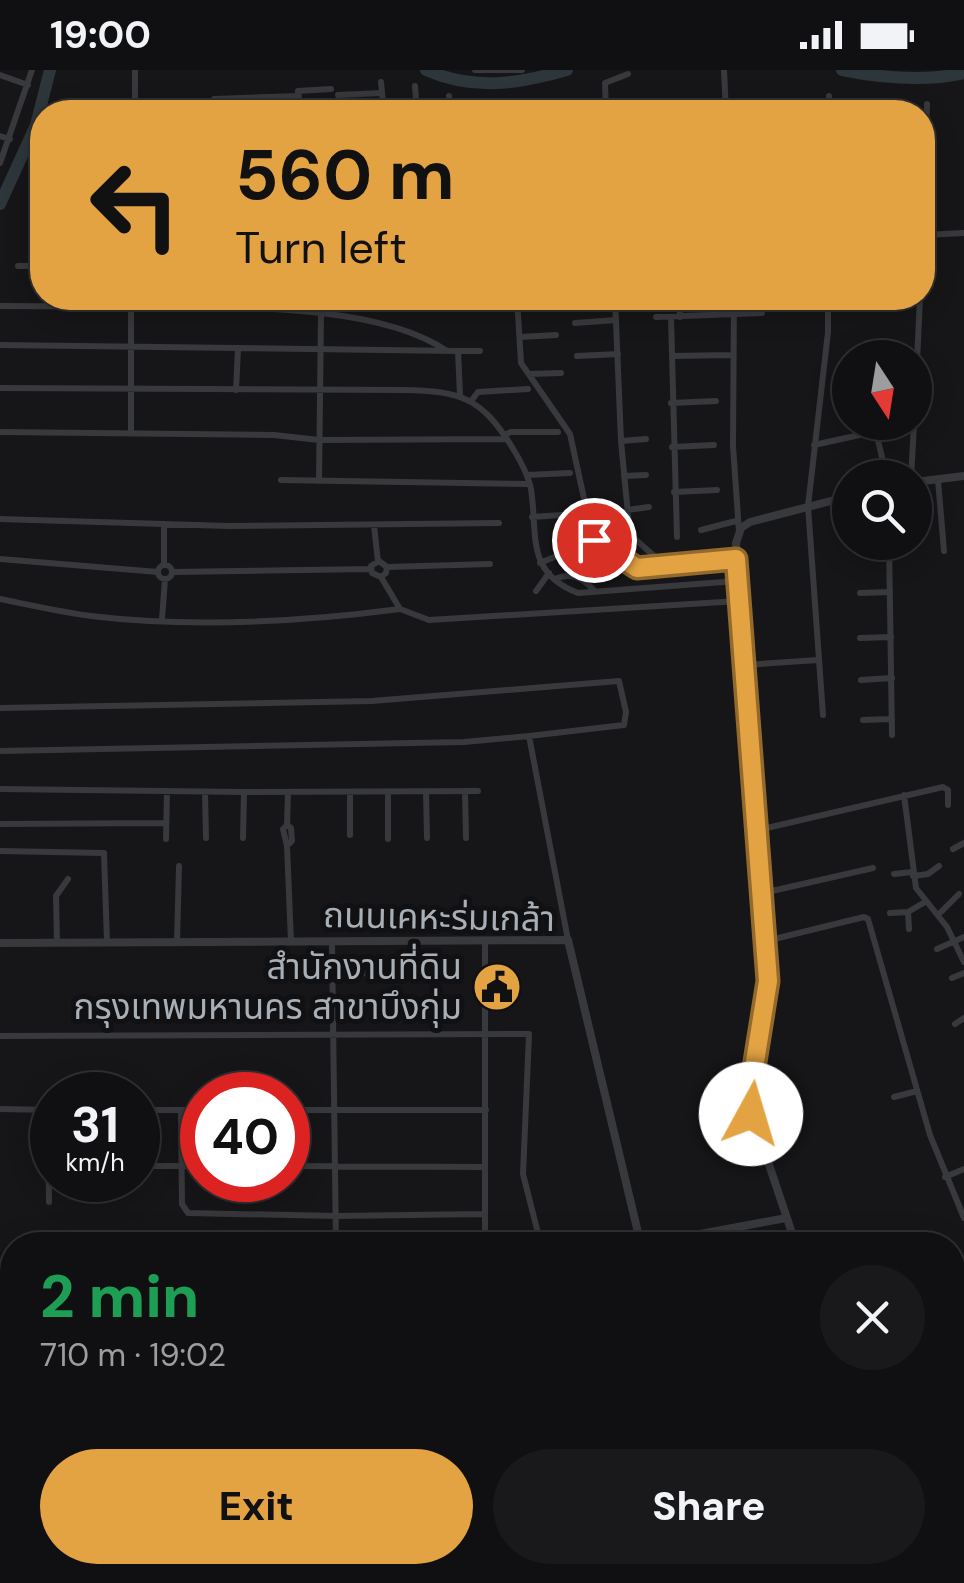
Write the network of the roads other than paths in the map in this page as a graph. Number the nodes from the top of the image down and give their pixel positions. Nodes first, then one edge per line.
1 (32, 70) edge
2 (136, 70) edge
3 (475, 70) edge
4 (522, 70) edge
5 (724, 70) edge
6 (628, 74) dead end
7 (0, 75) edge
8 (381, 82) dead end
9 (28, 85) junction
10 (414, 86) dead end
11 (382, 93) junction
12 (298, 96) junction
13 (448, 96) dead end
14 (830, 96) dead end
15 (135, 100) edge
16 (214, 100) dead end
17 (298, 100) edge
18 (383, 100) edge
19 (416, 100) edge
20 (448, 100) edge
21 (606, 100) edge
22 (725, 100) edge
23 (830, 100) edge
24 (0, 136) edge
25 (10, 139) junction
26 (0, 163) edge
27 (964, 233) edge
28 (935, 234) edge
29 (18, 266) dead end
30 (30, 266) edge
31 (0, 306) edge
32 (30, 306) edge
33 (131, 310) edge
34 (295, 310) edge
35 (518, 310) edge
36 (616, 310) edge
37 (676, 310) edge
38 (828, 310) edge
39 (919, 310) edge
40 (734, 313) junction
41 (762, 313) dead end
42 (321, 314) junction
43 (656, 317) dead end
44 (675, 317) junction
45 (616, 320) junction
46 (575, 323) dead end
47 (556, 335) dead end
48 (520, 337) junction
49 (918, 340) edge
50 (0, 346) edge
51 (131, 348) junction
52 (238, 349) junction
53 (321, 350) junction
54 (448, 351) junction
55 (458, 351) junction
56 (480, 351) dead end
57 (618, 354) junction
58 (731, 355) junction
59 (577, 356) dead end
60 (672, 356) junction
61 (561, 373) dead end
62 (528, 374) junction
63 (0, 388) edge
64 (131, 389) junction
65 (528, 389) dead end
66 (236, 390) junction
67 (320, 390) junction
68 (460, 395) junction
69 (472, 400) junction
70 (716, 400) dead end
71 (671, 403) junction
72 (0, 432) edge
73 (558, 432) dead end
74 (131, 434) junction
75 (505, 437) junction
76 (646, 438) dead end
77 (319, 440) junction
78 (620, 440) junction
79 (838, 440) edge
80 (714, 445) dead end
81 (814, 445) junction
82 (672, 447) junction
83 (570, 473) dead end
84 (526, 475) junction
85 (646, 475) dead end
86 (624, 476) junction
87 (964, 476) edge
88 (282, 480) dead end
89 (932, 480) edge
90 (938, 480) junction
91 (318, 481) junction
92 (530, 484) junction
93 (717, 490) dead end
94 (674, 492) junction
95 (832, 500) edge
96 (808, 506) junction
97 (649, 508) dead end
98 (628, 510) junction
99 (576, 514) dead end
100 (532, 516) junction
101 (0, 518) edge
102 (498, 523) dead end
103 (164, 524) junction
104 (374, 525) junction
105 (738, 526) junction
106 (701, 530) dead end
107 (676, 537) dead end
108 (944, 551) dead end
109 (582, 552) dead end
110 (0, 559) edge
111 (736, 559) junction
112 (889, 560) edge
113 (378, 562) junction
114 (540, 563) junction
115 (490, 564) dead end
116 (663, 564) junction
117 (164, 565) junction
118 (386, 566) junction
119 (371, 569) junction
120 (158, 572) junction
121 (549, 573) junction
122 (168, 576) junction
123 (381, 577) junction
124 (557, 578) junction
125 (737, 580) junction
126 (592, 589) junction
127 (536, 591) dead end
128 (890, 592) junction
129 (860, 593) dead end
130 (0, 600) edge
131 (739, 601) junction
132 (400, 609) junction
133 (162, 619) junction
134 (891, 637) junction
135 (860, 638) dead end
136 (818, 660) junction
137 (744, 665) junction
138 (892, 678) junction
139 (861, 680) dead end
140 (0, 708) edge
141 (823, 715) dead end
142 (892, 719) junction
143 (863, 720) dead end
144 (892, 735) dead end
145 (529, 736) junction
146 (0, 751) edge
147 (0, 789) edge
148 (167, 790) junction
149 (465, 791) junction
150 (478, 791) dead end
151 (205, 792) junction
152 (244, 792) junction
153 (350, 792) junction
154 (388, 792) junction
155 (426, 792) junction
156 (288, 793) junction
157 (904, 795) junction
158 (948, 804) dead end
159 (0, 824) edge
160 (166, 824) junction
161 (758, 830) junction
162 (350, 835) dead end
163 (206, 838) dead end
164 (243, 838) dead end
165 (428, 838) dead end
166 (466, 838) dead end
167 (166, 839) dead end
168 (388, 839) dead end
169 (964, 843) edge
170 (953, 849) dead end
171 (0, 850) edge
172 (179, 866) dead end
173 (939, 866) dead end
174 (873, 868) dead end
175 (894, 874) dead end
176 (912, 874) junction
177 (68, 879) dead end
178 (763, 894) junction
179 (959, 894) dead end
180 (925, 902) junction
181 (908, 912) junction
182 (890, 913) dead end
183 (938, 915) junction
184 (910, 928) dead end
185 (964, 937) edge
186 (568, 940) junction
187 (766, 941) junction
188 (56, 942) junction
189 (106, 942) junction
190 (177, 942) junction
191 (290, 942) junction
192 (486, 942) junction
193 (956, 942) junction
194 (0, 943) edge
195 (332, 943) junction
196 (937, 949) dead end
197 (964, 962) edge
198 (374, 973) dead end
199 (964, 973) edge
200 (333, 974) junction
201 (952, 978) dead end
202 (964, 1018) edge
203 (955, 1024) dead end
204 (334, 1034) junction
205 (486, 1034) junction
206 (0, 1036) edge
207 (917, 1091) junction
208 (894, 1097) dead end
209 (0, 1109) edge
210 (30, 1110) edge
211 (310, 1110) edge
212 (335, 1110) junction
213 (486, 1110) junction
214 (310, 1166) edge
215 (335, 1166) junction
216 (486, 1167) junction
217 (964, 1169) edge
218 (945, 1176) junction
219 (182, 1202) edge
220 (485, 1214) junction
221 (336, 1216) junction
222 (786, 1218) junction
223 (964, 1218) edge
224 (714, 1230) joint
225 (336, 1232) edge
226 (485, 1232) edge
227 (538, 1232) edge
228 (638, 1232) edge
229 (704, 1232) edge
230 (791, 1232) edge

1 - 9 street
2 - 15 street
3 - 4 street
5 - 22 street
6 - 21 street
7 - 9 street
8 - 11 street
9 - 25 street
10 - 19 street
11 - 12 street
11 - 18 street
12 - 16 street
12 - 17 street
13 - 20 street
14 - 23 street
24 - 25 street
25 - 26 street
27 - 28 street
29 - 30 street
31 - 32 street
33 - 51 street
34 - 42 street
35 - 48 street
36 - 45 street
37 - 44 street
38 - 81 street
39 - 49 street
40 - 41 street
40 - 44 street
40 - 58 street
42 - 53 street
42 - 54 street
43 - 44 street
44 - 60 street
45 - 46 street
45 - 57 street
47 - 48 street
48 - 62 street
50 - 51 street
51 - 52 street
51 - 64 street
52 - 53 street
52 - 66 street
53 - 54 street
53 - 67 street
54 - 55 street
55 - 56 street
55 - 68 street
57 - 59 street
57 - 78 street
58 - 60 street
58 - 105 street
60 - 71 street
61 - 62 street
62 - 116 street
63 - 64 street
64 - 66 street
64 - 74 street
65 - 69 street
66 - 67 street
67 - 68 street
67 - 77 street
68 - 69 street
69 - 75 street
70 - 71 street
71 - 82 street
72 - 74 street
73 - 75 street
74 - 77 street
75 - 77 street
75 - 84 street
76 - 78 street
77 - 91 street
78 - 86 street
79 - 81 street
80 - 82 street
81 - 96 street
82 - 94 street
83 - 84 street
84 - 92 street
85 - 86 street
86 - 98 street
87 - 90 street
88 - 91 street
89 - 90 street
90 - 108 street
91 - 92 street
92 - 100 street
93 - 94 street
94 - 107 street
95 - 96 street
96 - 105 street
96 - 136 street
97 - 98 street
98 - 116 street
99 - 100 street
100 - 114 street
101 - 103 street
102 - 104 street
103 - 104 street
103 - 117 street
104 - 113 street
105 - 106 street
105 - 111 street
109 - 114 street
110 - 120 street
111 - 116 street
111 - 125 street
112 - 128 street
113 - 118 street
113 - 119 street
114 - 121 street
115 - 118 street
117 - 120 street
117 - 122 street
118 - 123 street
119 - 122 street
119 - 123 street
120 - 122 street
121 - 124 street
121 - 127 street
122 - 133 street
123 - 132 street
124 - 126 street
124 - 126 street
125 - 126 street
125 - 131 street
128 - 129 street
128 - 134 street
130 - 133 street
131 - 132 street
131 - 137 street
132 - 133 street
134 - 135 street
134 - 138 street
136 - 137 street
136 - 141 street
137 - 161 street
138 - 139 street
138 - 142 street
140 - 145 street
142 - 143 street
142 - 144 street
145 - 146 street
145 - 186 street
147 - 148 street
148 - 151 street
148 - 160 street
149 - 150 street
149 - 155 street
149 - 166 street
151 - 152 street
151 - 163 street
152 - 156 street
152 - 164 street
153 - 154 street
153 - 156 street
153 - 162 street
154 - 155 street
154 - 168 street
155 - 165 street
156 - 191 street
157 - 158 street
157 - 161 street
157 - 176 street
159 - 160 street
160 - 167 street
161 - 178 street
169 - 170 street
171 - 189 street
172 - 190 street
173 - 176 street
174 - 178 street
175 - 176 street
176 - 180 street
177 - 188 street
178 - 187 street
179 - 183 street
180 - 181 street
180 - 183 street
181 - 182 street
181 - 184 street
183 - 193 street
185 - 193 street
186 - 192 street, ถนนเคหะร่มเกล้า
186 - 228 street, ถนนเคหะร่มเกล้า
187 - 207 street
187 - 222 street
188 - 189 street, ถนนเคหะร่มเกล้า
188 - 194 street, ถนนเคหะร่มเกล้า
189 - 190 street, ถนนเคหะร่มเกล้า
190 - 191 street, ถนนเคหะร่มเกล้า
191 - 195 street, ถนนเคหะร่มเกล้า
192 - 195 street, ถนนเคหะร่มเกล้า
192 - 205 street
193 - 196 street
193 - 197 street
195 - 200 street
198 - 200 street
199 - 201 street
200 - 204 street
202 - 203 street
204 - 205 street
204 - 206 street
204 - 212 street
205 - 213 street
205 - 227 street
207 - 208 street
207 - 218 street
209 - 210 street
211 - 212 street
212 - 213 street
212 - 215 street
213 - 216 street
214 - 215 street
215 - 216 street
215 - 221 street
216 - 220 street
217 - 218 street
218 - 223 street
219 - 221 street
220 - 221 street
220 - 226 street
221 - 225 street
222 - 224 street, ถนนเคหะร่มเกล้า
222 - 230 street
224 - 229 street, ถนนเคหะร่มเกล้า

